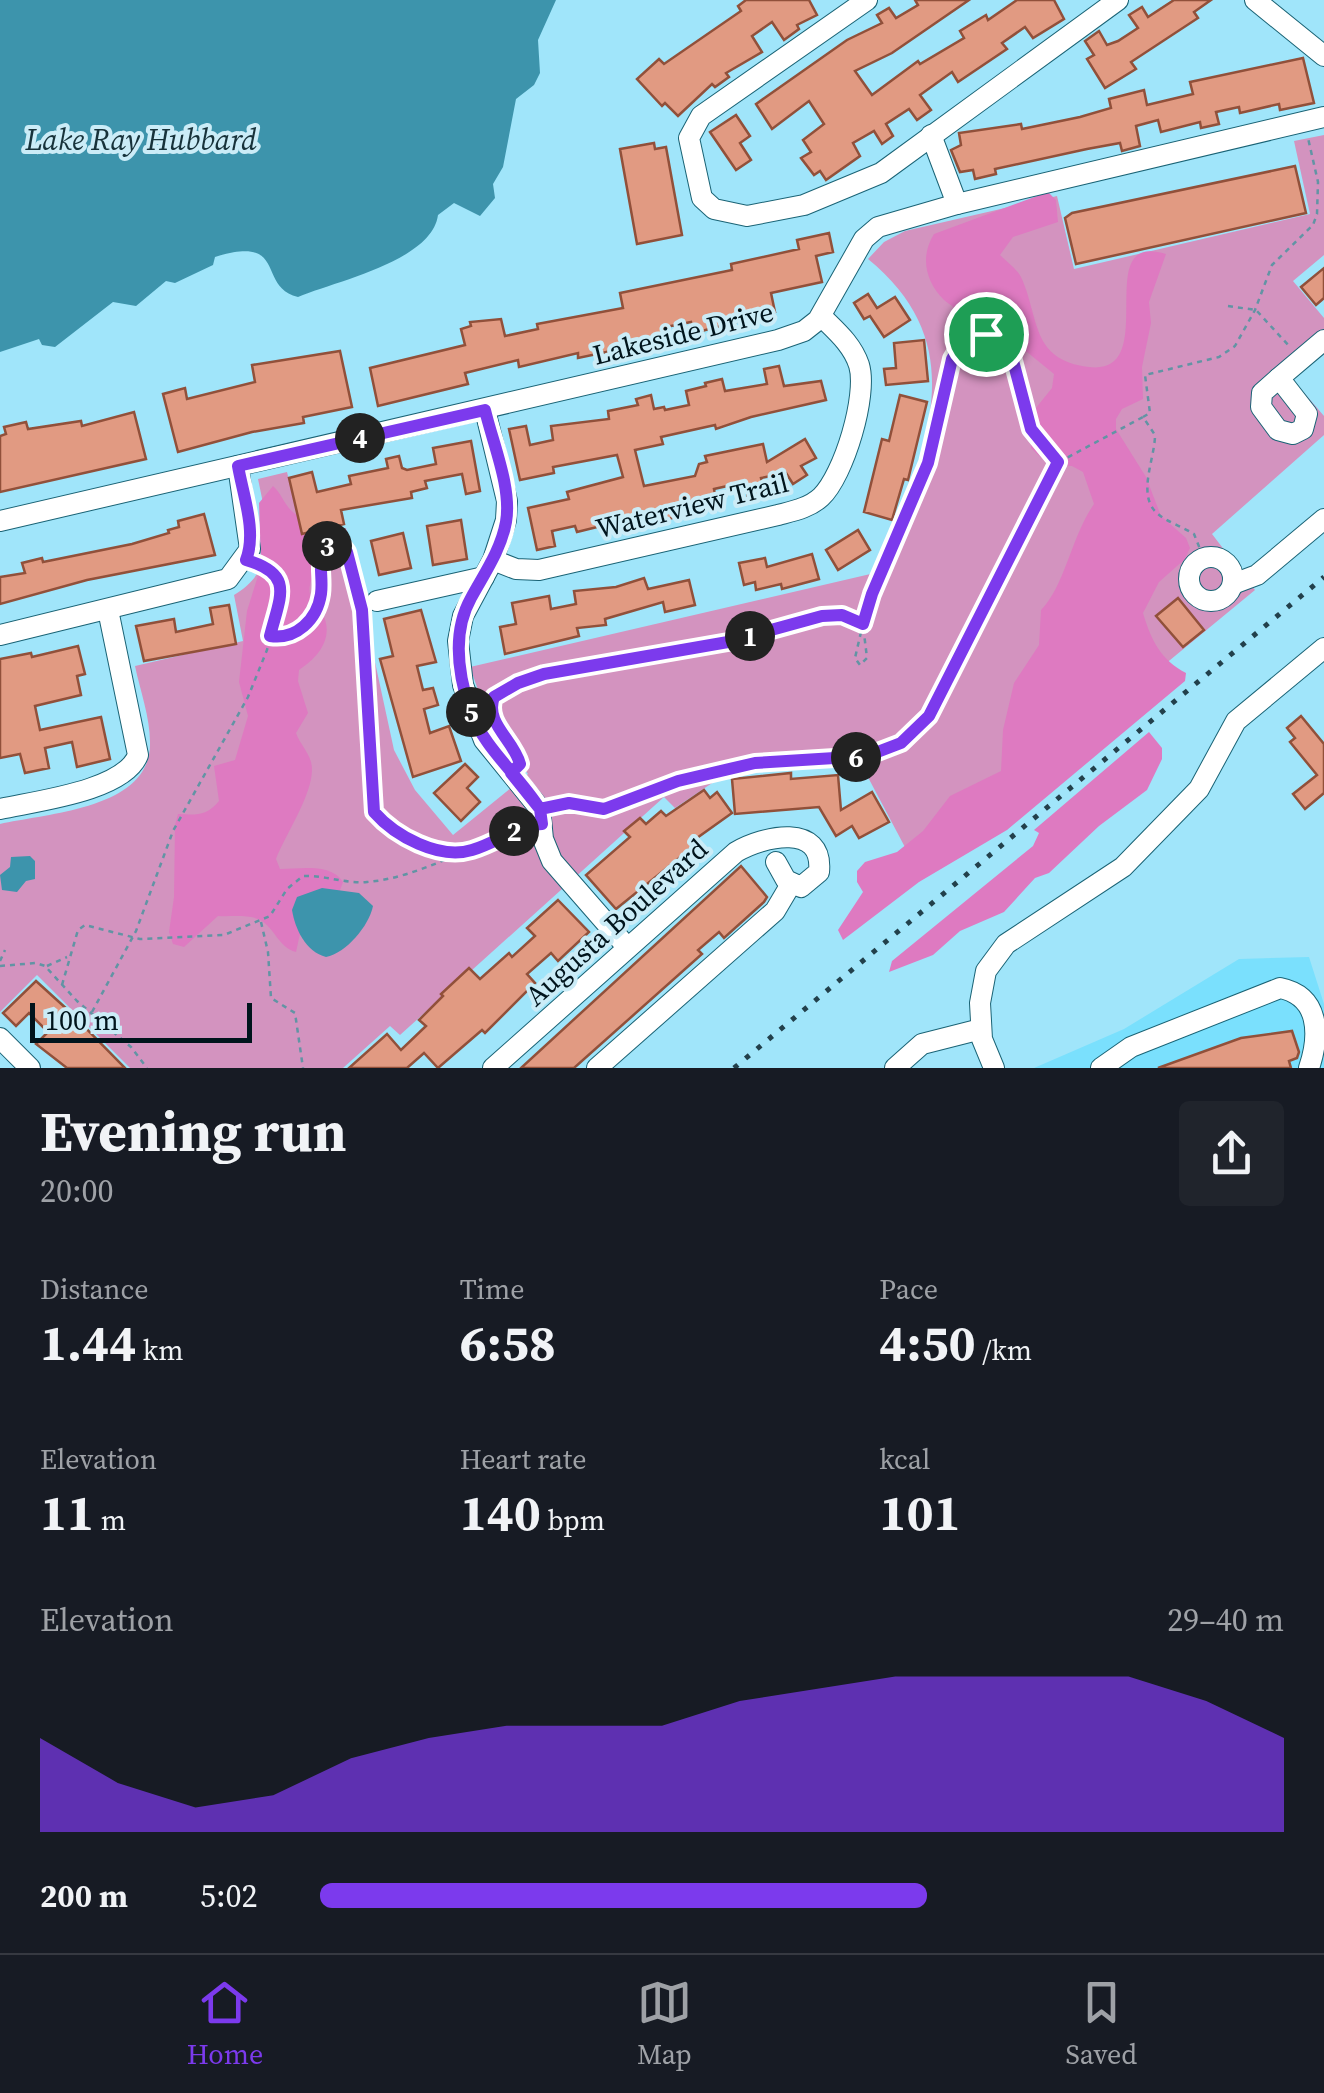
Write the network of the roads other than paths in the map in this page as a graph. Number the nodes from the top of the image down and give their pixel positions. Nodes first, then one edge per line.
1 (867, 0) edge
2 (1118, 0) edge
3 (1255, 0) edge
4 (1324, 56) edge
5 (1314, 120) edge
6 (932, 134) junction
7 (958, 204) junction
8 (821, 316) junction
9 (1324, 340) edge
10 (1279, 378) dead end
11 (485, 410) junction
12 (238, 466) junction
13 (1324, 520) edge
14 (0, 521) edge
15 (488, 568) junction
16 (1233, 584) junction
17 (377, 601) dead end
18 (108, 610) junction
19 (0, 635) edge
20 (1324, 648) edge
21 (0, 809) edge
22 (776, 862) dead end
23 (791, 884) junction
24 (627, 947) junction
25 (981, 1029) junction
26 (0, 1038) edge
27 (30, 1068) edge
28 (493, 1068) edge
29 (598, 1068) edge
30 (895, 1068) edge
31 (994, 1068) edge
32 (1101, 1068) edge
33 (1309, 1068) edge

1 - 6 street
2 - 6 street
3 - 4 street
5 - 7 street, Lakeside Drive
6 - 7 street
7 - 8 street, Lakeside Drive
8 - 11 street, Lakeside Drive
8 - 15 street, Waterview Trail
9 - 10 street
11 - 12 street, Lakeside Drive
11 - 15 street
12 - 14 street, Lakeside Drive
12 - 18 street
13 - 16 street
15 - 17 street, Waterview Trail
15 - 24 street
16 - 16 street
18 - 19 street
18 - 21 street
20 - 25 street
22 - 23 street
23 - 24 street, Augusta Boulevard
23 - 29 street
24 - 28 street, Augusta Boulevard
25 - 30 street
25 - 31 street
26 - 27 street
32 - 33 street

